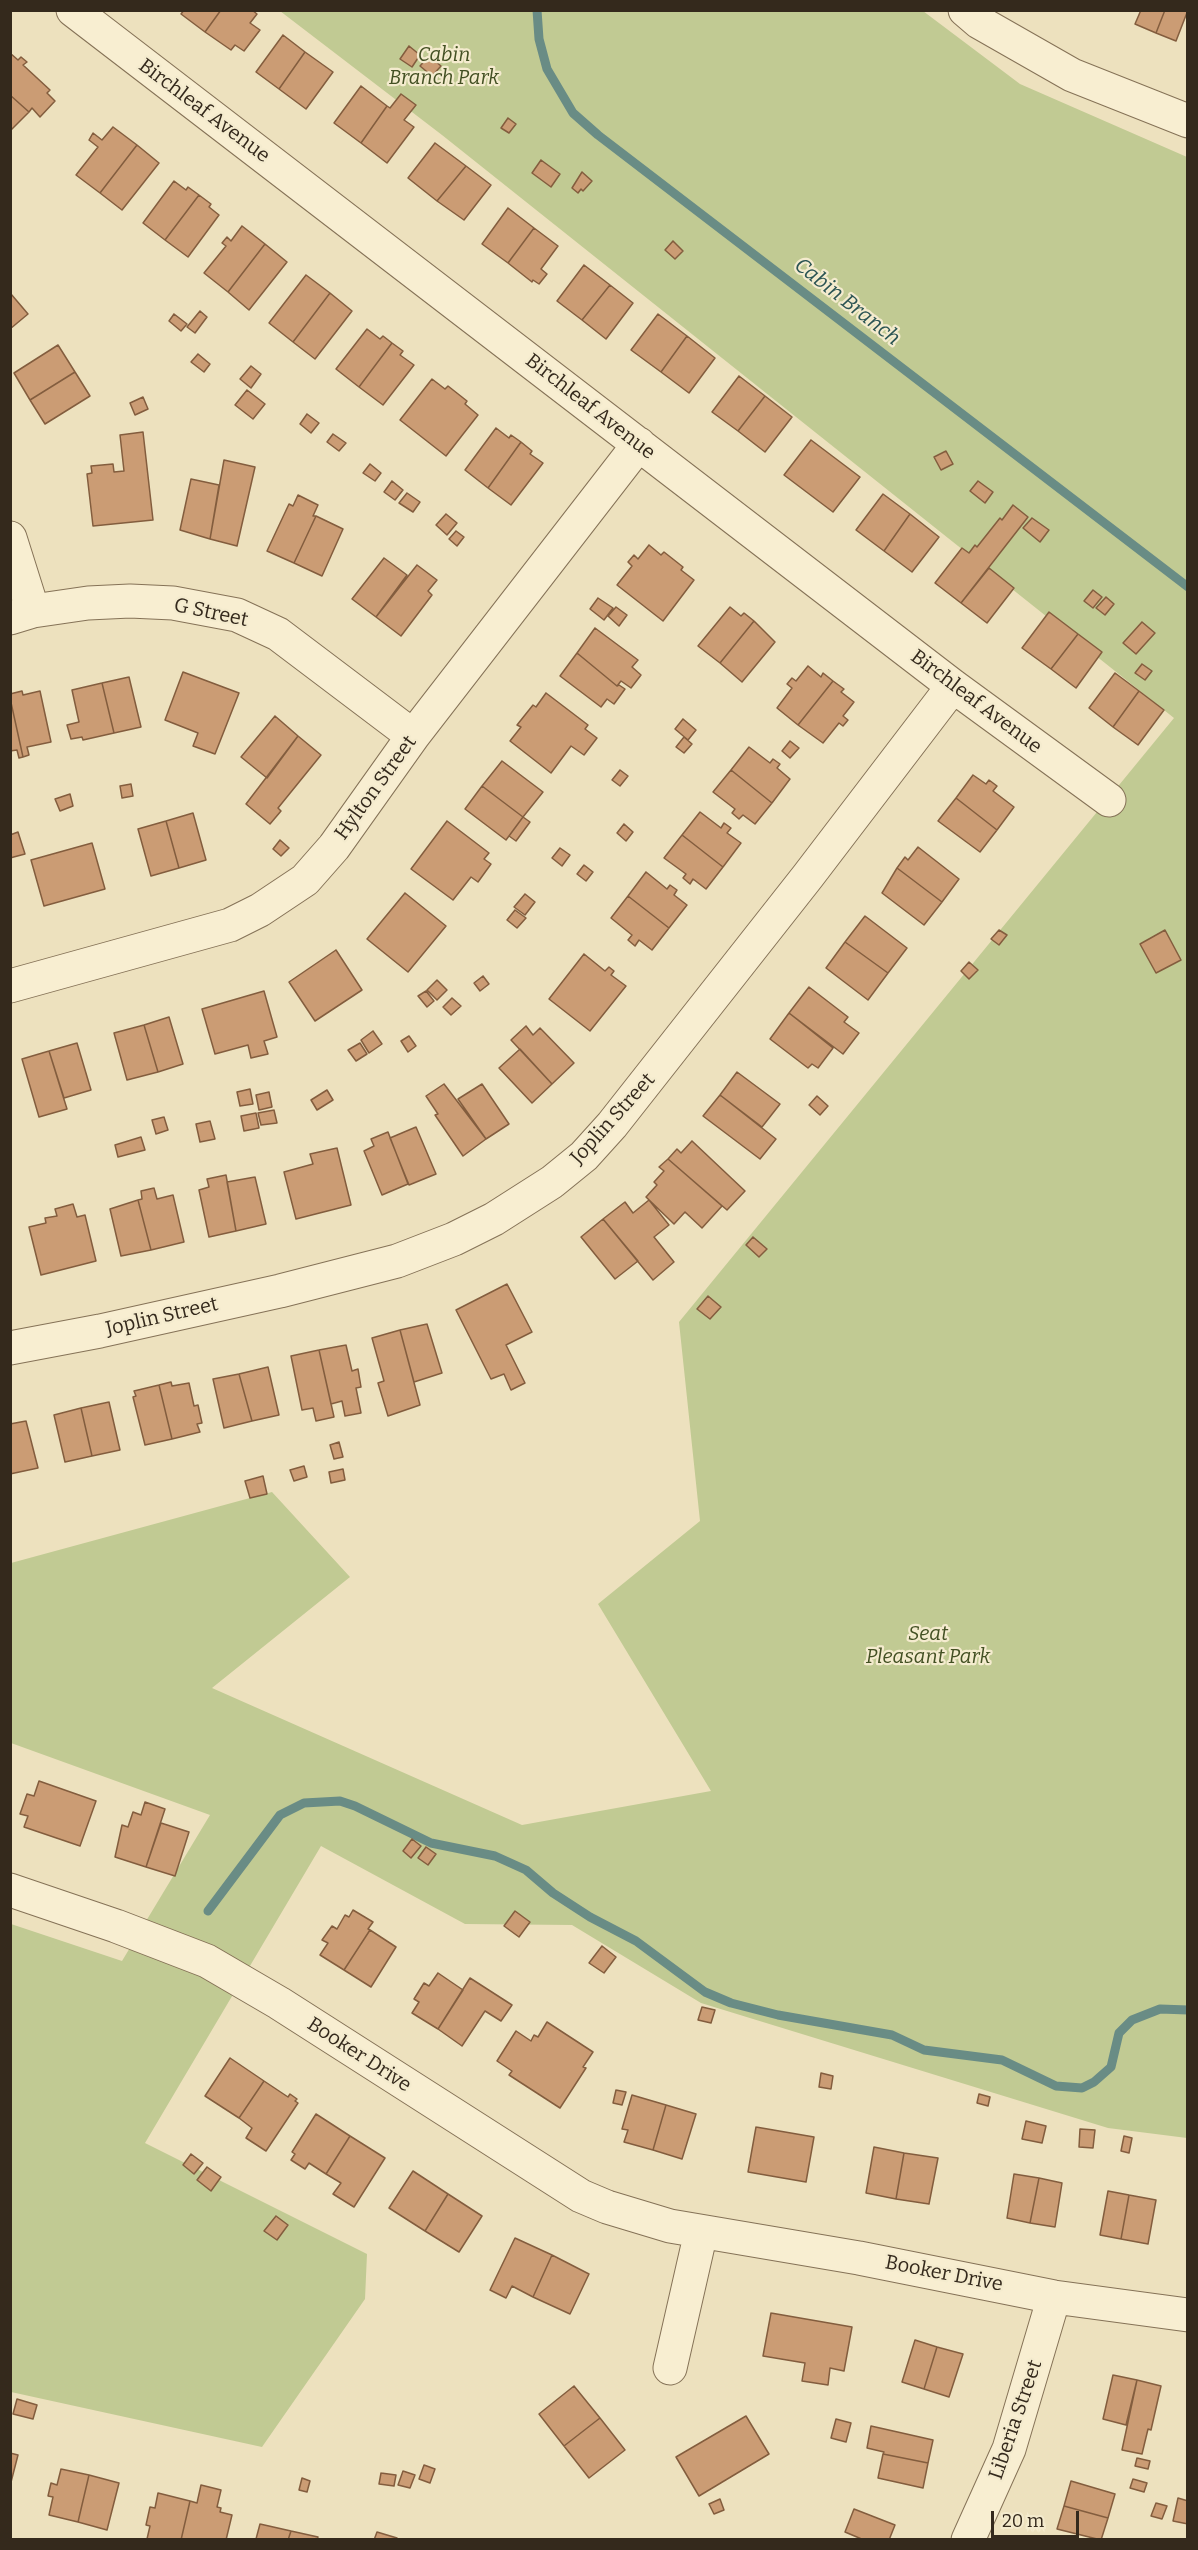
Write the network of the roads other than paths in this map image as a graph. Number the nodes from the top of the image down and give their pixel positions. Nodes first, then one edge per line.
1 (73, 10) edge
2 (965, 10) edge
3 (1188, 121) edge
4 (639, 444) junction
5 (10, 538) edge
6 (22, 614) edge
7 (952, 686) junction
8 (413, 736) junction
9 (1109, 800) dead end
10 (10, 986) edge
11 (10, 1348) edge
12 (10, 1890) edge
13 (700, 2232) junction
14 (1054, 2297) junction
15 (1188, 2315) edge
16 (670, 2368) dead end
17 (968, 2540) edge

1 - 4 street, Birchleaf Avenue
2 - 3 street
4 - 7 street, Birchleaf Avenue
4 - 8 street, Hylton Street
5 - 6 street
6 - 8 street, G Street
7 - 9 street, Birchleaf Avenue
7 - 11 street, Joplin Street
8 - 10 street, Hylton Street
12 - 13 street, Booker Drive
13 - 14 street, Booker Drive
13 - 16 street
14 - 15 street, Booker Drive
14 - 17 street, Liberia Street

